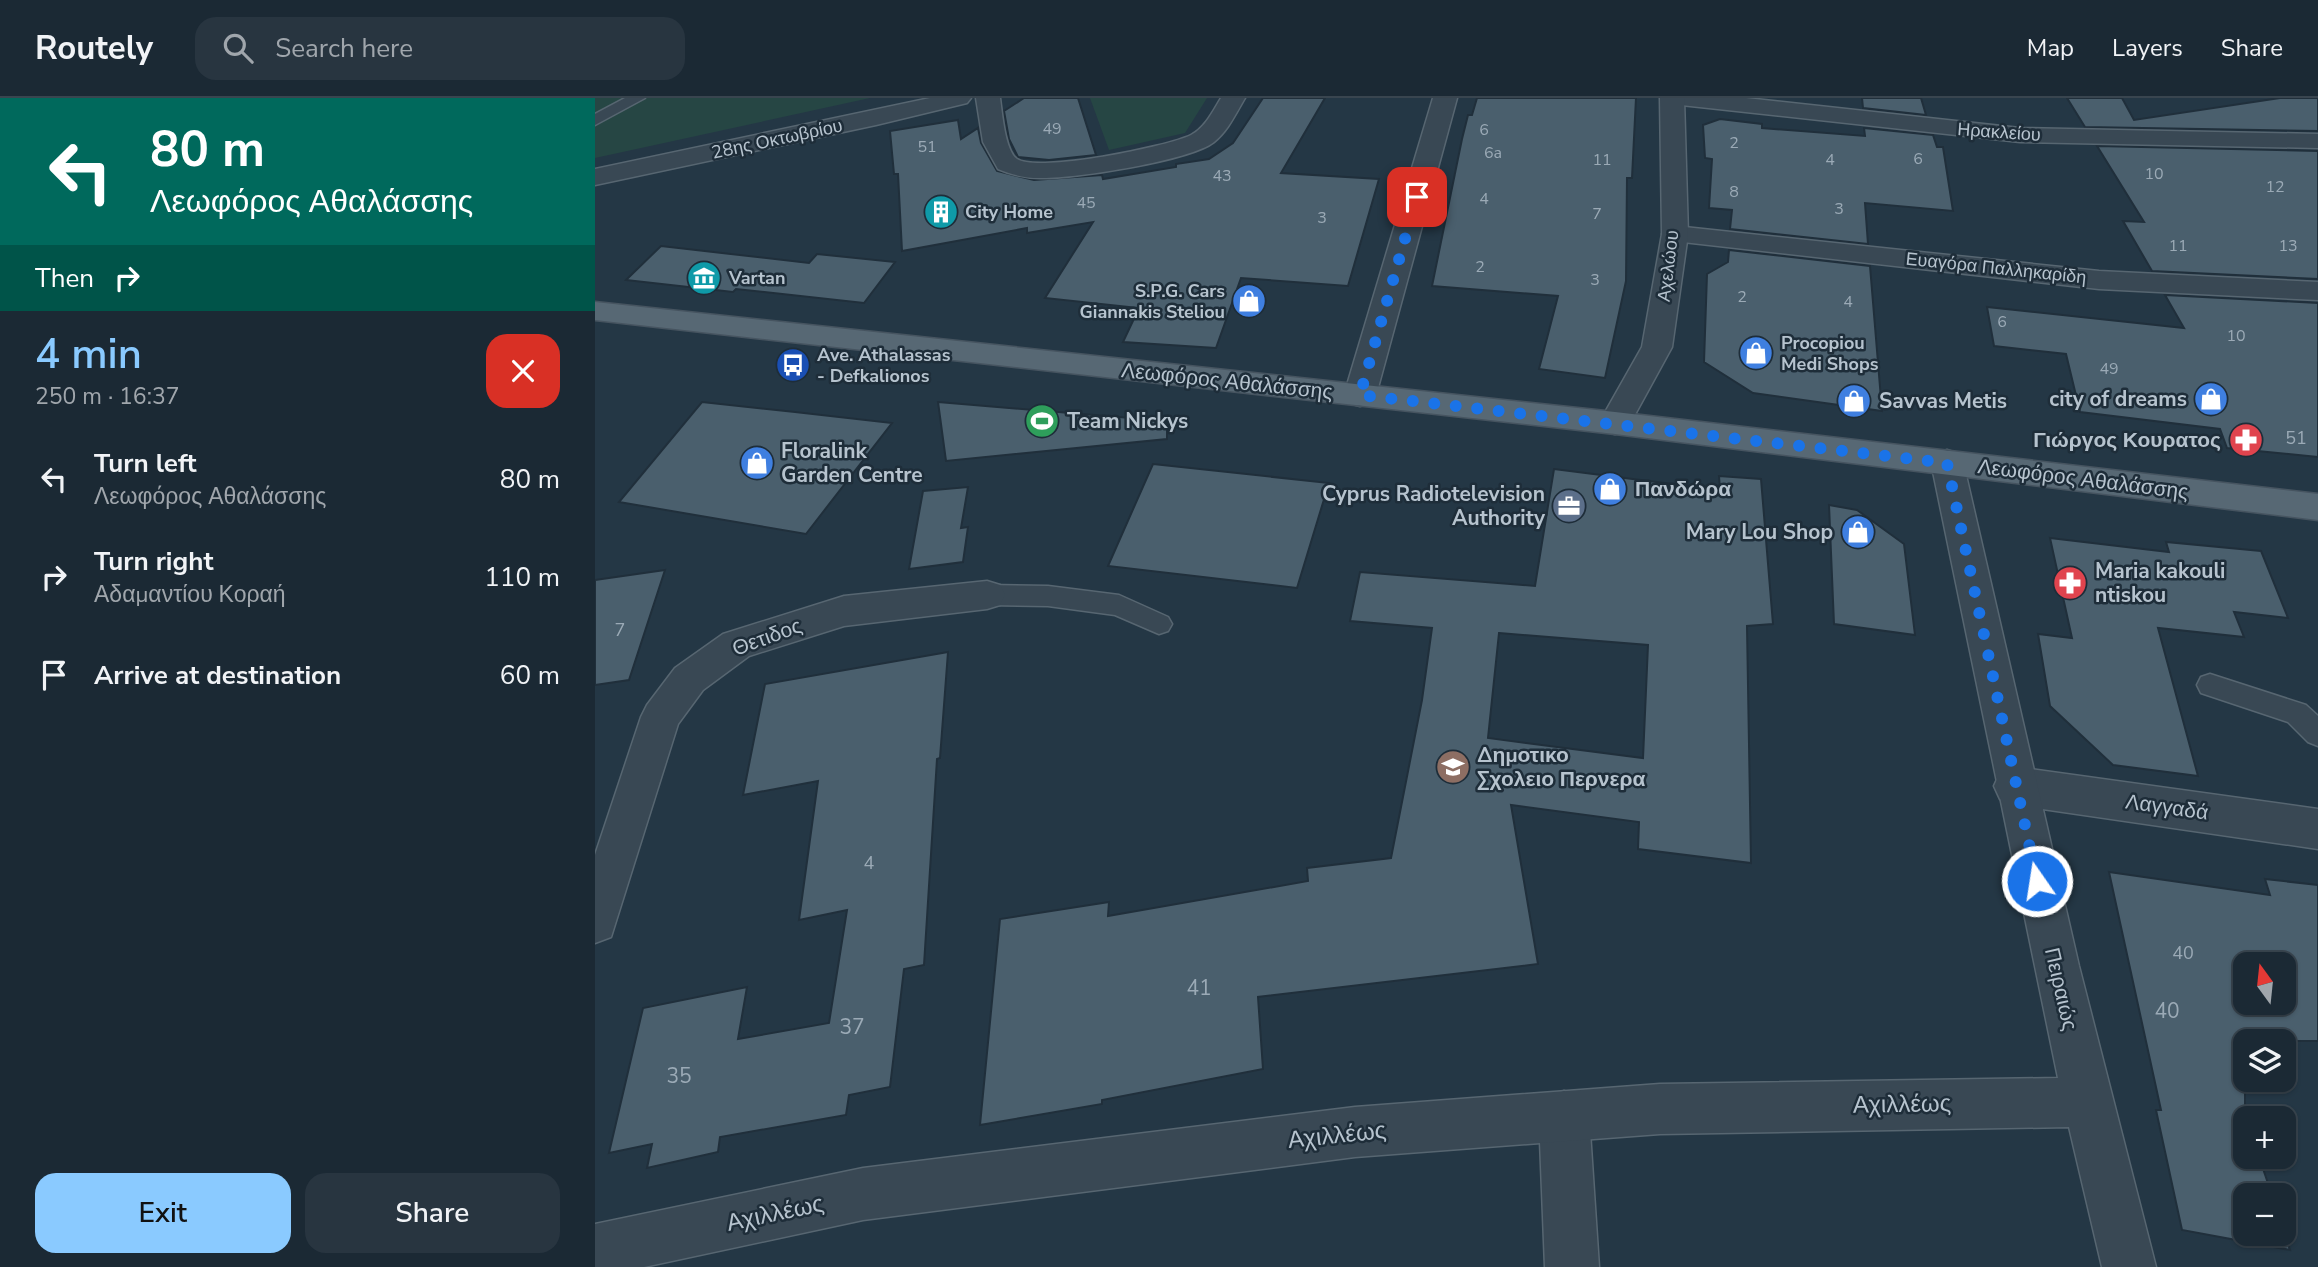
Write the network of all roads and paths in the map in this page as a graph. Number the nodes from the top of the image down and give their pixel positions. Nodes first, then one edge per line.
1 (637, 98) edge
2 (959, 98) edge
3 (988, 98) edge
4 (1233, 98) edge
5 (1445, 98) edge
6 (1672, 98) edge
7 (1681, 98) edge
8 (595, 120) edge
9 (2318, 141) edge
10 (595, 177) edge
11 (1675, 234) junction
12 (2318, 291) edge
13 (595, 311) edge
14 (1360, 395) junction
15 (1615, 423) junction
16 (1947, 463) junction
17 (2318, 507) edge
18 (987, 595) joint
19 (1159, 624) dead end
20 (2210, 685) dead end
21 (2318, 734) edge
22 (2015, 786) junction
23 (2318, 829) edge
24 (595, 922) edge
25 (2087, 1102) junction
26 (1564, 1116) junction
27 (595, 1251) edge
28 (1572, 1267) edge
29 (2129, 1267) edge

1 - 8 lane
2 - 10 street, 28ης Οκτωβρίου
3 - 4 street
5 - 14 street
6 - 11 street, Αχελώου
7 - 9 street, Ηρακλείου
11 - 12 street, Ευαγόρα Παλληκαρίδη
11 - 15 street, Αχελώου
13 - 14 main road, Λεωφόρος Αθαλάσσης
14 - 15 main road, Λεωφόρος Αθαλάσσης
15 - 16 main road, Λεωφόρος Αθαλάσσης
16 - 17 main road, Λεωφόρος Αθαλάσσης
16 - 22 street, Πειραιώς
18 - 19 lane
18 - 24 street, Θετιδος
20 - 21 lane
22 - 23 street, Λαγγαδά
22 - 25 street, Πειραιώς
25 - 26 street, Αχιλλέως
25 - 29 street, Πειραιώς
26 - 27 street, Αχιλλέως
26 - 28 street

